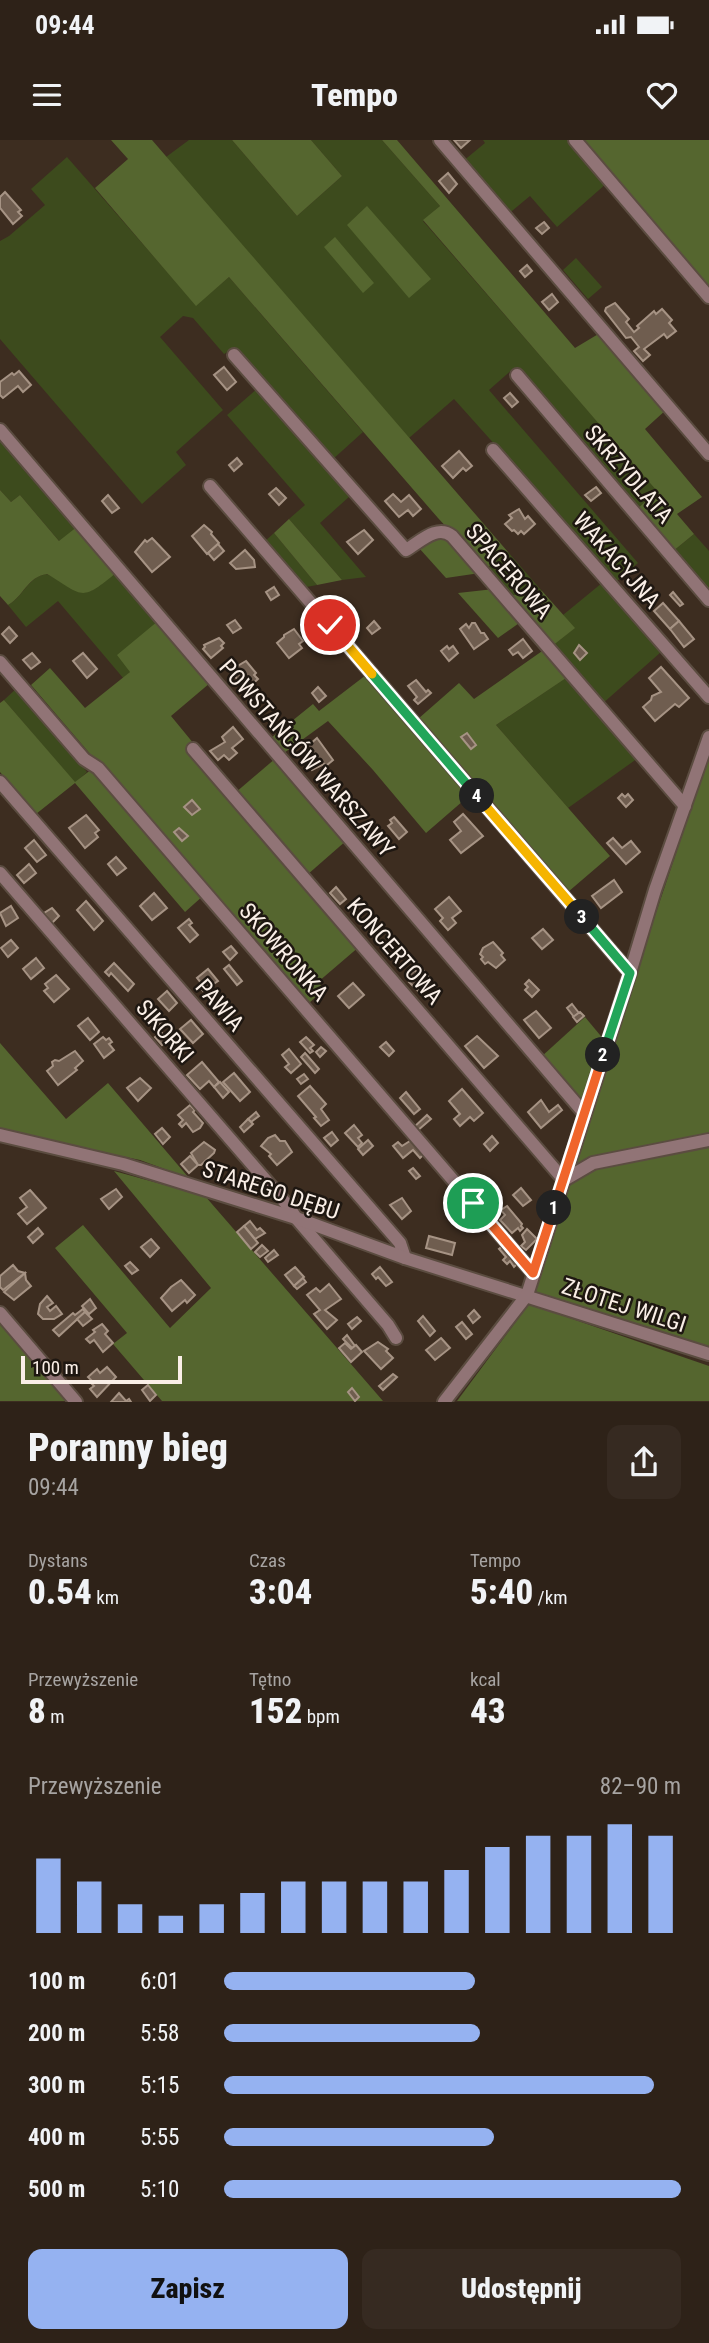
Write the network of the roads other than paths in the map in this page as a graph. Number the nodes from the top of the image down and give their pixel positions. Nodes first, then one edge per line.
1 (440, 140) edge
2 (575, 140) edge
3 (709, 296) edge
4 (234, 355) dead end
5 (517, 375) dead end
6 (0, 430) edge
7 (493, 450) dead end
8 (709, 454) edge
9 (210, 486) dead end
10 (709, 600) edge
11 (0, 662) edge
12 (709, 697) edge
13 (709, 737) edge
14 (193, 749) dead end
15 (0, 782) edge
16 (685, 806) junction
17 (0, 873) edge
18 (630, 973) junction
19 (584, 1113) junction
20 (0, 1135) edge
21 (709, 1140) edge
22 (564, 1180) junction
23 (296, 1218) junction
24 (405, 1258) junction
25 (533, 1273) junction
26 (527, 1295) junction
27 (0, 1313) edge
28 (396, 1338) dead end
29 (709, 1354) edge
30 (76, 1402) edge
31 (443, 1402) edge

1 - 8 street
2 - 3 street
4 - 16 street, SPACEROWA
5 - 10 street, SKRZYDLATA
6 - 19 street, POWSTAŃCÓW WARSZAWY
7 - 12 street, WAKACYJNA
9 - 18 street
11 - 25 street, SKOWRONKA
13 - 16 street
14 - 22 street, KONCERTOWA
15 - 24 street, PAWIA
16 - 18 street
17 - 23 street, SIKORKI
18 - 19 street
19 - 22 street
20 - 23 street, STAREGO DĘBU
21 - 22 street
22 - 25 street
23 - 24 street, STAREGO DĘBU
23 - 28 street, SIKORKI
24 - 26 street, STAREGO DĘBU
25 - 26 street
26 - 29 street, ZŁOTEJ WILGI
26 - 31 street
27 - 30 street

